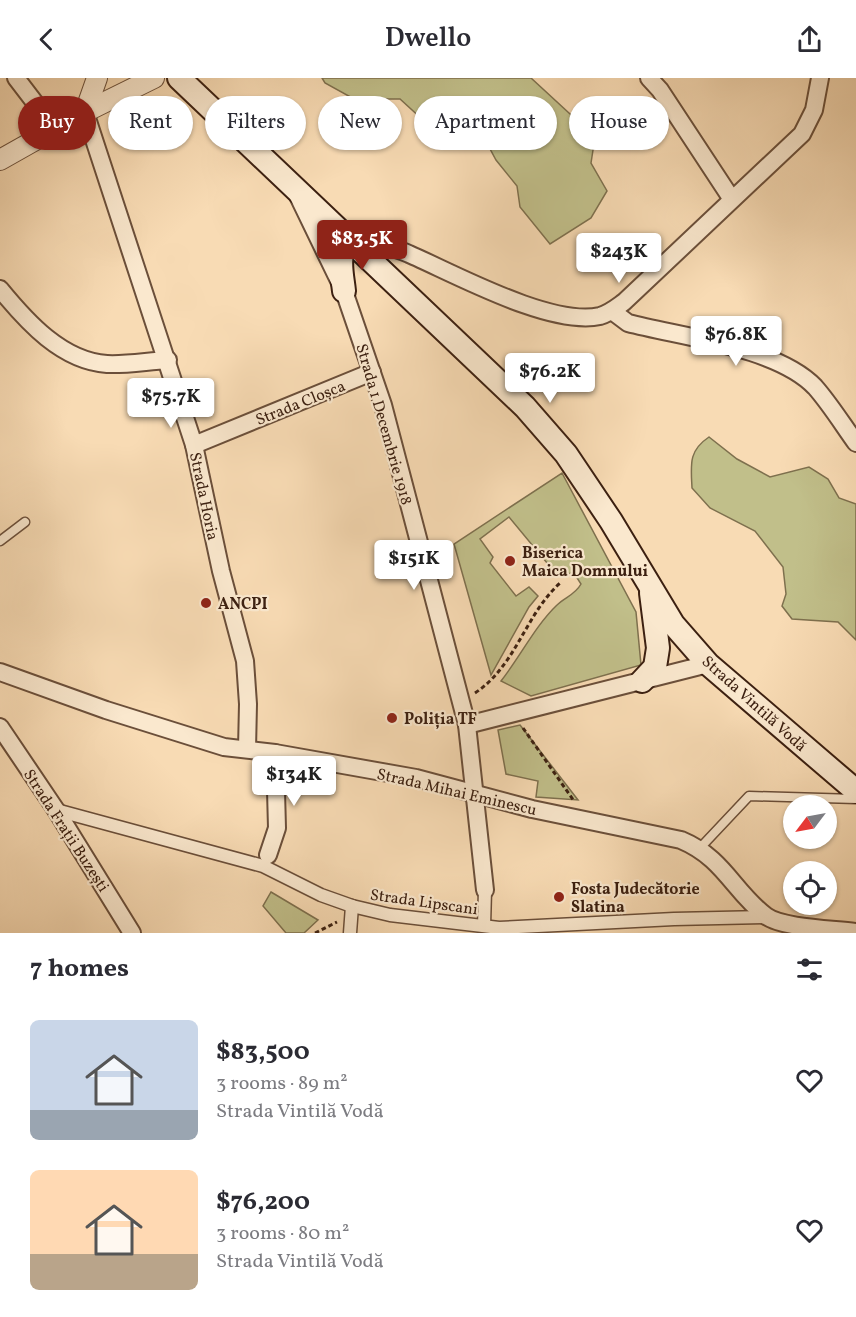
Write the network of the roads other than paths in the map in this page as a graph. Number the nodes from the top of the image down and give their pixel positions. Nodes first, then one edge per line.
1 (16, 78) edge
2 (97, 78) edge
3 (154, 78) edge
4 (180, 78) edge
5 (649, 78) edge
6 (820, 78) edge
7 (30, 96) edge
8 (91, 96) edge
9 (96, 107) edge
10 (96, 142) edge
11 (18, 150) edge
12 (0, 160) edge
13 (291, 182) junction
14 (731, 198) junction
15 (351, 238) junction
16 (0, 289) edge
17 (344, 291) junction
18 (612, 311) junction
19 (168, 360) junction
20 (372, 372) junction
21 (856, 443) edge
22 (194, 445) junction
23 (25, 522) dead end
24 (0, 541) edge
25 (650, 588) junction
26 (708, 664) junction
27 (0, 672) edge
28 (642, 681) junction
29 (467, 725) junction
30 (0, 727) edge
31 (247, 749) junction
32 (275, 753) junction
33 (832, 771) junction
34 (856, 771) edge
35 (856, 791) edge
36 (475, 796) junction
37 (856, 799) edge
38 (56, 810) junction
39 (700, 848) junction
40 (265, 861) junction
41 (485, 890) joint
42 (352, 906) junction
43 (767, 917) junction
44 (484, 926) junction
45 (787, 928) edge
46 (499, 931) edge
47 (856, 932) edge
48 (132, 933) edge
49 (350, 933) edge

1 - 7 street
2 - 8 street
3 - 9 street
4 - 13 main road, Strada Vintilă Vodă
5 - 14 street
6 - 14 street
10 - 19 street, Strada Horia
11 - 12 street
13 - 15 main road, Strada Vintilă Vodă
13 - 17 street, Strada 1 Decembrie 1918
14 - 18 street
15 - 17 main road
15 - 18 street
15 - 25 main road, Strada Vintilă Vodă
16 - 19 street
17 - 20 street, Strada 1 Decembrie 1918
18 - 21 street
19 - 22 street, Strada Horia
20 - 22 street, Strada Cloșca
20 - 29 street, Strada 1 Decembrie 1918
22 - 31 street, Strada Horia
23 - 24 lane
25 - 26 main road, Strada Vintilă Vodă
25 - 28 main road
26 - 28 street
26 - 33 main road, Strada Vintilă Vodă
27 - 31 street, Strada Mihai Eminescu
28 - 29 street
29 - 36 street, Strada 1 Decembrie 1918
30 - 38 street, Strada Frații Buzești
31 - 32 street, Strada Mihai Eminescu
32 - 36 street, Strada Mihai Eminescu
32 - 40 street
33 - 34 street
33 - 35 main road, Strada Vintilă Vodă
36 - 39 street, Strada Mihai Eminescu
36 - 41 street, Strada 1 Decembrie 1918
37 - 39 lane
38 - 40 street, Strada Lipscani
38 - 48 street, Strada Frații Buzești
39 - 43 street, Strada Mihai Eminescu
40 - 42 street, Strada Lipscani
41 - 44 street
42 - 44 street, Strada Lipscani
42 - 49 street
43 - 45 street, Strada Mihai Eminescu
43 - 46 street, Strada Lipscani
44 - 46 street, Strada Lipscani
45 - 47 street, Strada Mihai Eminescu

